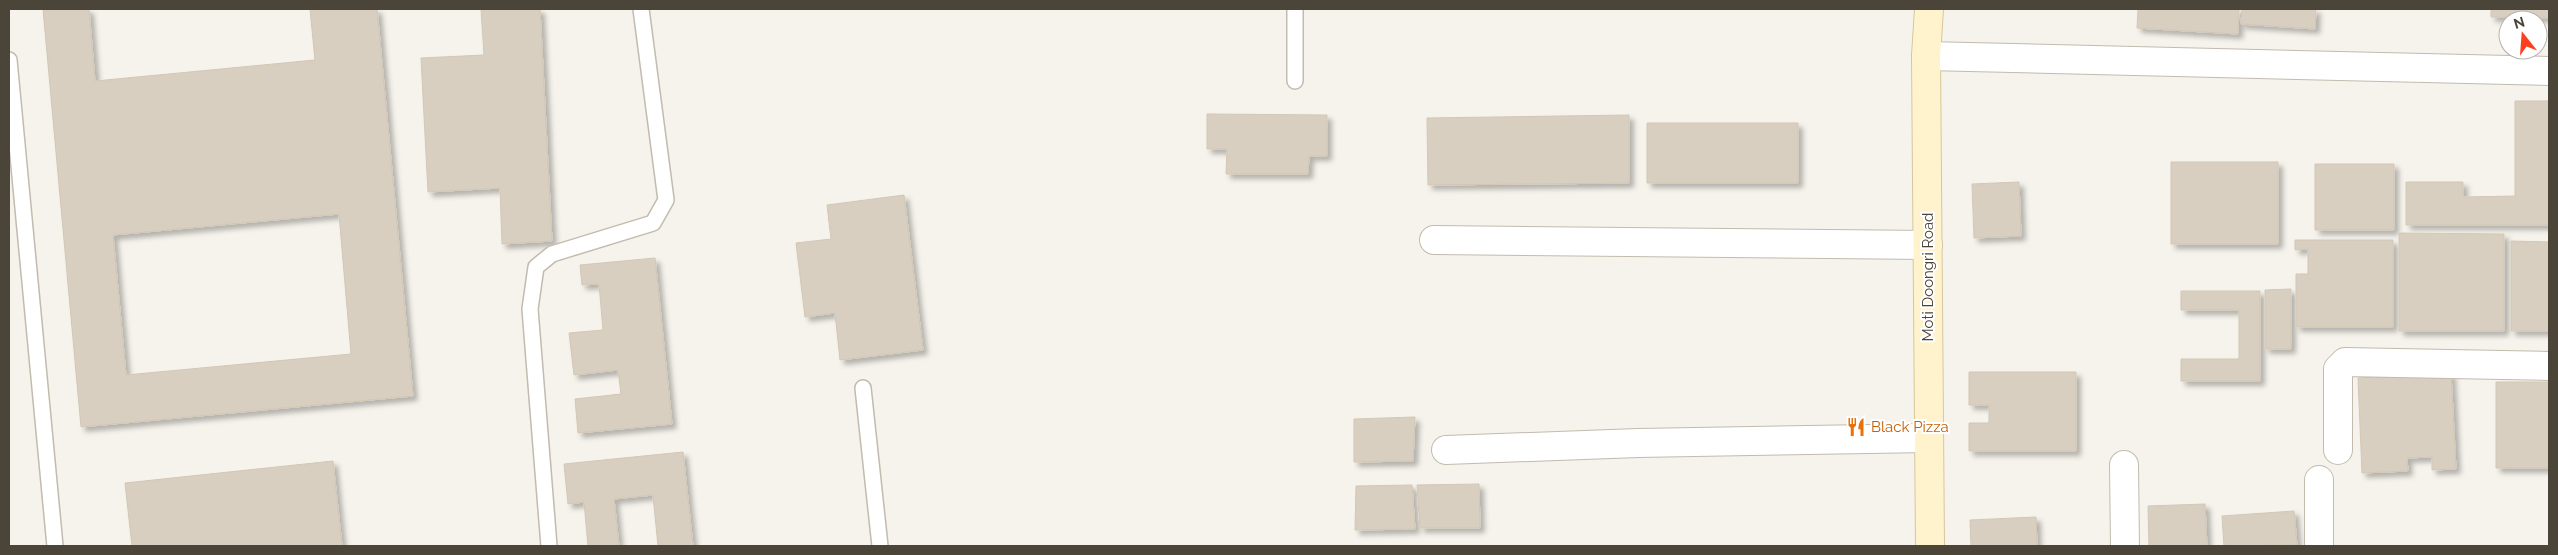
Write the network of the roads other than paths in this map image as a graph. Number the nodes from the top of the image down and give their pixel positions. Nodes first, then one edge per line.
1 (641, 9) edge
2 (1295, 9) edge
3 (1929, 9) edge
4 (1926, 56) junction
5 (9, 60) edge
6 (2549, 71) edge
7 (1295, 80) dead end
8 (14, 155) edge
9 (1434, 240) dead end
10 (1928, 245) junction
11 (2549, 366) edge
12 (863, 388) dead end
13 (1929, 438) junction
14 (1446, 450) dead end
15 (2338, 450) dead end
16 (2124, 465) dead end
17 (2319, 480) dead end
18 (55, 546) edge
19 (549, 546) edge
20 (880, 546) edge
21 (1930, 546) edge
22 (2125, 546) edge
23 (2319, 546) edge

1 - 19 lane
2 - 7 lane
3 - 4 street, Moti Doongri Road
4 - 6 street
4 - 10 street, Moti Doongri Road
5 - 8 lane
8 - 18 lane
9 - 10 street
10 - 13 street, Moti Doongri Road
11 - 15 street
12 - 20 lane
13 - 14 street
13 - 21 street, Moti Doongri Road
16 - 22 street
17 - 23 street

